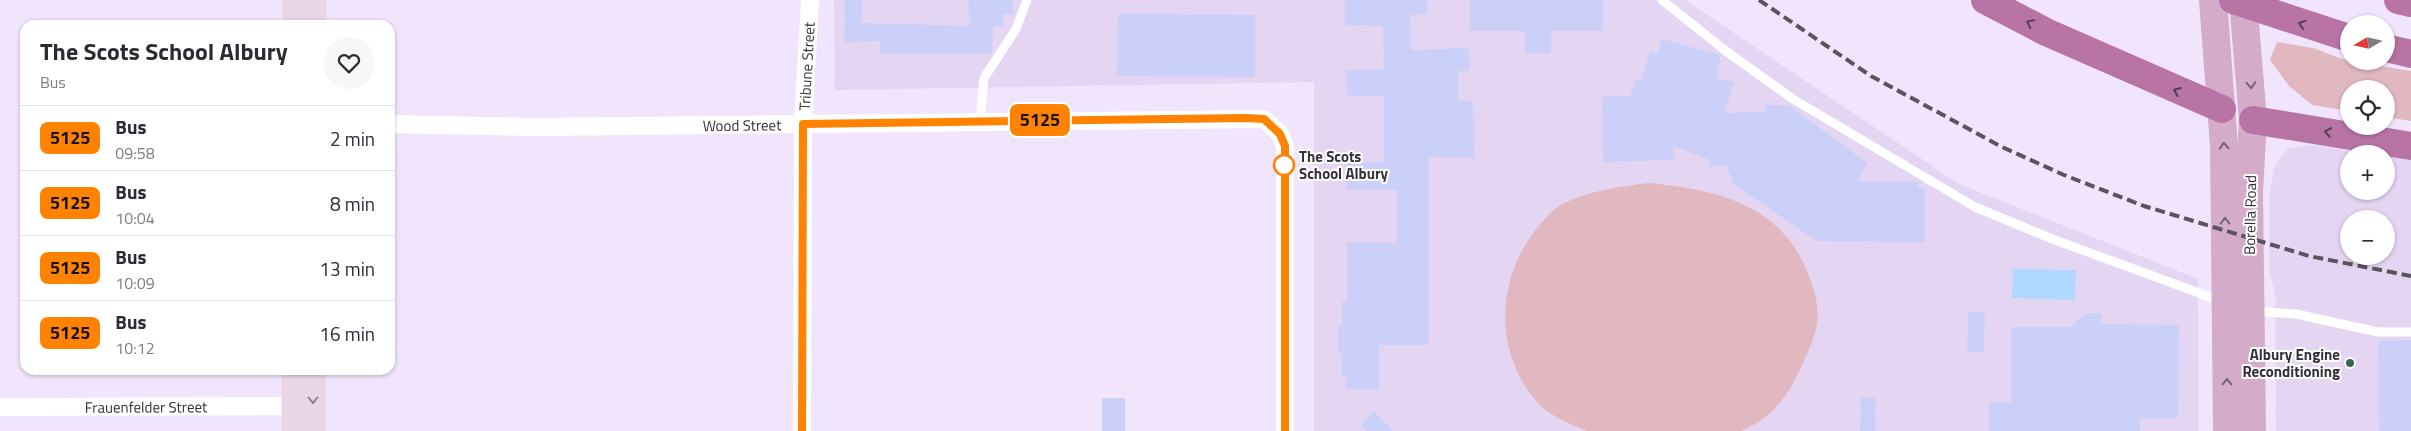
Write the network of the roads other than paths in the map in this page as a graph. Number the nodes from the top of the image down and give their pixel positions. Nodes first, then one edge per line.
1 (295, 0) edge
2 (314, 0) edge
3 (810, 0) edge
4 (1027, 0) edge
5 (1662, 0) edge
6 (1985, 0) edge
7 (2213, 0) edge
8 (2233, 0) edge
9 (2243, 0) edge
10 (2398, 0) edge
11 (2411, 3) edge
12 (295, 20) edge
13 (314, 20) edge
14 (2340, 35) edge
15 (2395, 50) edge
16 (2411, 54) edge
17 (2222, 109) junction
18 (2253, 120) junction
19 (980, 121) junction
20 (395, 124) edge
21 (803, 124) junction
22 (2411, 146) edge
23 (2237, 188) junction
24 (2239, 307) junction
25 (2411, 332) edge
26 (294, 375) edge
27 (313, 375) edge
28 (0, 406) edge
29 (294, 406) junction
30 (294, 431) edge
31 (313, 431) edge
32 (802, 431) edge
33 (1285, 431) edge
34 (2228, 431) edge
35 (2252, 431) edge

1 - 12 main road
2 - 13 main road
3 - 21 street, Tribune Street
4 - 19 lane
5 - 24 lane
17 -> 6 highway
7 - 17 main road, Borella Road
14 -> 8 highway
9 -> 18 main road, Borella Road
10 - 11 highway
15 - 16 highway
17 - 18 main road
23 -> 17 main road, Borella Road
22 -> 18 highway
18 - 23 main road, Borella Road
19 - 21 street, Wood Street
19 - 33 street, Wood Street
20 - 21 street, Wood Street
21 - 32 street, Tribune Street
23 - 24 main road, Borella Road
24 - 25 lane
34 -> 24 main road, Borella Road
24 - 35 main road, Borella Road
26 - 29 main road
27 -> 31 main road
28 - 29 street, Frauenfelder Street
29 - 30 main road

